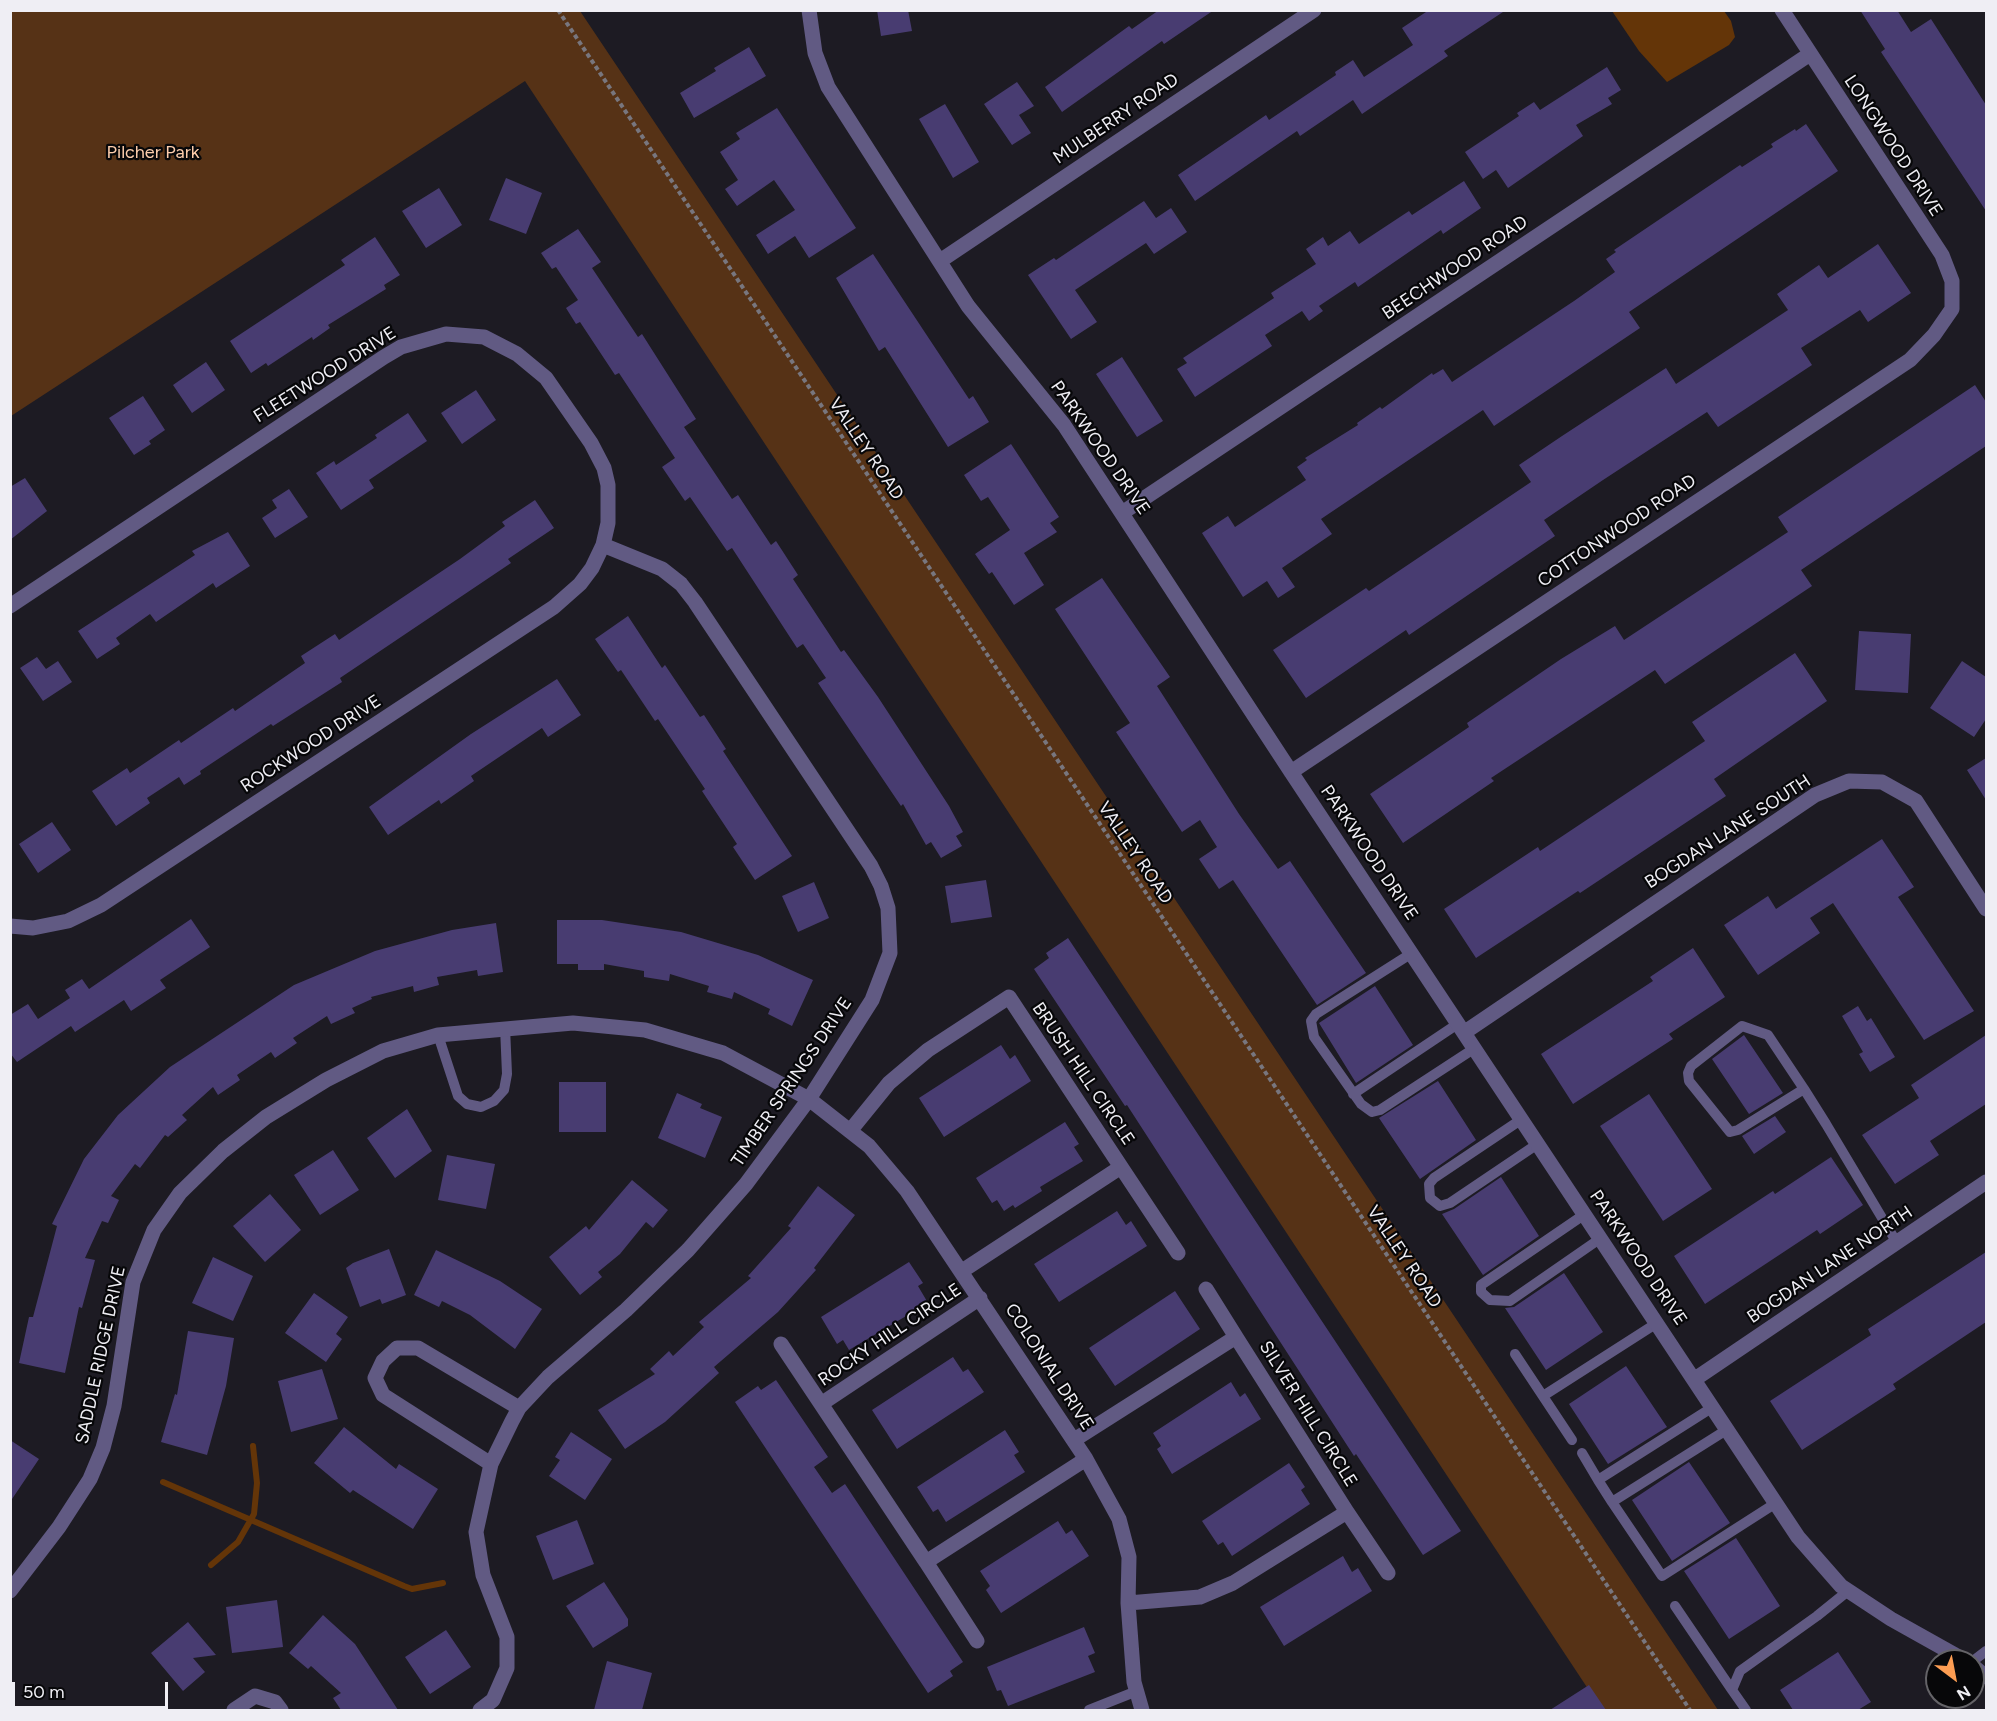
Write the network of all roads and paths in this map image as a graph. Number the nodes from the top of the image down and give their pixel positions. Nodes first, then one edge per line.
1 (558, 10) edge
2 (809, 10) edge
3 (1314, 10) edge
4 (1782, 10) edge
5 (1810, 54) junction
6 (940, 261) junction
7 (1952, 309) joint
8 (1122, 513) junction
9 (603, 545) junction
10 (10, 606) edge
11 (1291, 772) junction
12 (1986, 909) edge
13 (10, 926) edge
14 (1412, 953) junction
15 (1462, 1027) junction
16 (505, 1028) junction
17 (438, 1035) junction
18 (1475, 1048) junction
19 (1804, 1089) junction
20 (1353, 1094) junction
21 (809, 1099) junction
22 (1522, 1119) junction
23 (850, 1131) junction
24 (1539, 1143) junction
25 (1121, 1167) junction
26 (1986, 1182) edge
27 (1585, 1214) junction
28 (1602, 1238) junction
29 (1897, 1243) junction
30 (1178, 1253) dead end
31 (962, 1271) junction
32 (1206, 1289) dead end
33 (980, 1298) junction
34 (1657, 1323) junction
35 (1236, 1337) junction
36 (781, 1344) dead end
37 (1515, 1354) dead end
38 (1695, 1379) junction
39 (1543, 1396) junction
40 (821, 1404) junction
41 (1713, 1407) junction
42 (519, 1408) junction
43 (1728, 1430) junction
44 (1074, 1440) junction
45 (1572, 1440) dead end
46 (1582, 1453) dead end
47 (1086, 1459) junction
48 (491, 1464) junction
49 (1598, 1480) junction
50 (1612, 1502) junction
51 (1776, 1503) junction
52 (1347, 1512) junction
53 (926, 1562) junction
54 (1388, 1573) dead end
55 (10, 1591) edge
56 (1848, 1591) junction
57 (1128, 1603) junction
58 (1675, 1606) dead end
59 (977, 1641) dead end
60 (1946, 1649) edge
61 (1732, 1690) junction
62 (1137, 1691) junction
63 (234, 1710) edge
64 (281, 1710) edge
65 (480, 1710) edge
66 (1089, 1710) edge
67 (1142, 1710) edge
68 (1690, 1710) edge
69 (1746, 1710) edge

1 - 68 path, VALLEY ROAD
2 - 6 street, PARKWOOD DRIVE
3 - 6 street, MULBERRY ROAD
4 - 5 street, LONGWOOD DRIVE
5 - 7 street, LONGWOOD DRIVE
5 - 8 street, BEECHWOOD ROAD
6 - 8 street, PARKWOOD DRIVE
7 - 11 street, COTTONWOOD ROAD
8 - 11 street, PARKWOOD DRIVE
9 - 10 street, FLEETWOOD DRIVE
9 - 13 street, ROCKWOOD DRIVE
9 - 21 street, TIMBER SPRINGS DRIVE
11 - 14 street, PARKWOOD DRIVE
12 - 15 street, BOGDAN LANE SOUTH
14 - 15 street, PARKWOOD DRIVE
14 - 20 lane
15 - 18 street, PARKWOOD DRIVE
15 - 20 lane
16 - 17 street, SADDLE RIDGE DRIVE
16 - 17 lane
16 - 21 street, SADDLE RIDGE DRIVE
17 - 55 street, SADDLE RIDGE DRIVE
18 - 20 lane
18 - 22 street, PARKWOOD DRIVE
19 - 19 lane
19 - 29 lane
21 - 23 street, COLONIAL DRIVE
21 - 42 street, TIMBER SPRINGS DRIVE
22 - 24 street, PARKWOOD DRIVE
22 - 24 lane
23 - 25 street, BRUSH HILL CIRCLE
23 - 31 street, COLONIAL DRIVE
24 - 27 street, PARKWOOD DRIVE
25 - 30 street, BRUSH HILL CIRCLE
25 - 31 street, BRUSH HILL CIRCLE
26 - 29 street, BOGDAN LANE NORTH
27 - 28 street, PARKWOOD DRIVE
27 - 28 lane
28 - 34 street, PARKWOOD DRIVE
29 - 38 street, BOGDAN LANE NORTH
31 - 33 street, COLONIAL DRIVE
32 - 35 street, SILVER HILL CIRCLE
33 - 40 street, ROCKY HILL CIRCLE
33 - 44 street, COLONIAL DRIVE
34 - 38 street, PARKWOOD DRIVE
34 - 39 lane
35 - 44 street, SILVER HILL CIRCLE
35 - 52 street, SILVER HILL CIRCLE
36 - 40 street, ROCKY HILL CIRCLE
37 - 39 lane
38 - 41 street, PARKWOOD DRIVE
39 - 45 lane
40 - 53 street, ROCKY HILL CIRCLE
41 - 43 street, PARKWOOD DRIVE
41 - 49 lane
42 - 48 street, TIMBER SPRINGS DRIVE
42 - 48 street
43 - 50 lane
43 - 51 street, PARKWOOD DRIVE
44 - 47 street, COLONIAL DRIVE
46 - 49 lane
47 - 53 street
47 - 57 street, COLONIAL DRIVE
48 - 65 street, TIMBER SPRINGS DRIVE
49 - 50 lane
50 - 51 lane
51 - 56 street, PARKWOOD DRIVE
52 - 54 street, SILVER HILL CIRCLE
52 - 57 street, SILVER HILL CIRCLE
53 - 59 street, ROCKY HILL CIRCLE
56 - 60 street, PARKWOOD DRIVE
56 - 61 lane
57 - 62 street, COLONIAL DRIVE
58 - 61 lane
61 - 69 lane
62 - 66 lane
62 - 67 street, COLONIAL DRIVE
63 - 64 street

